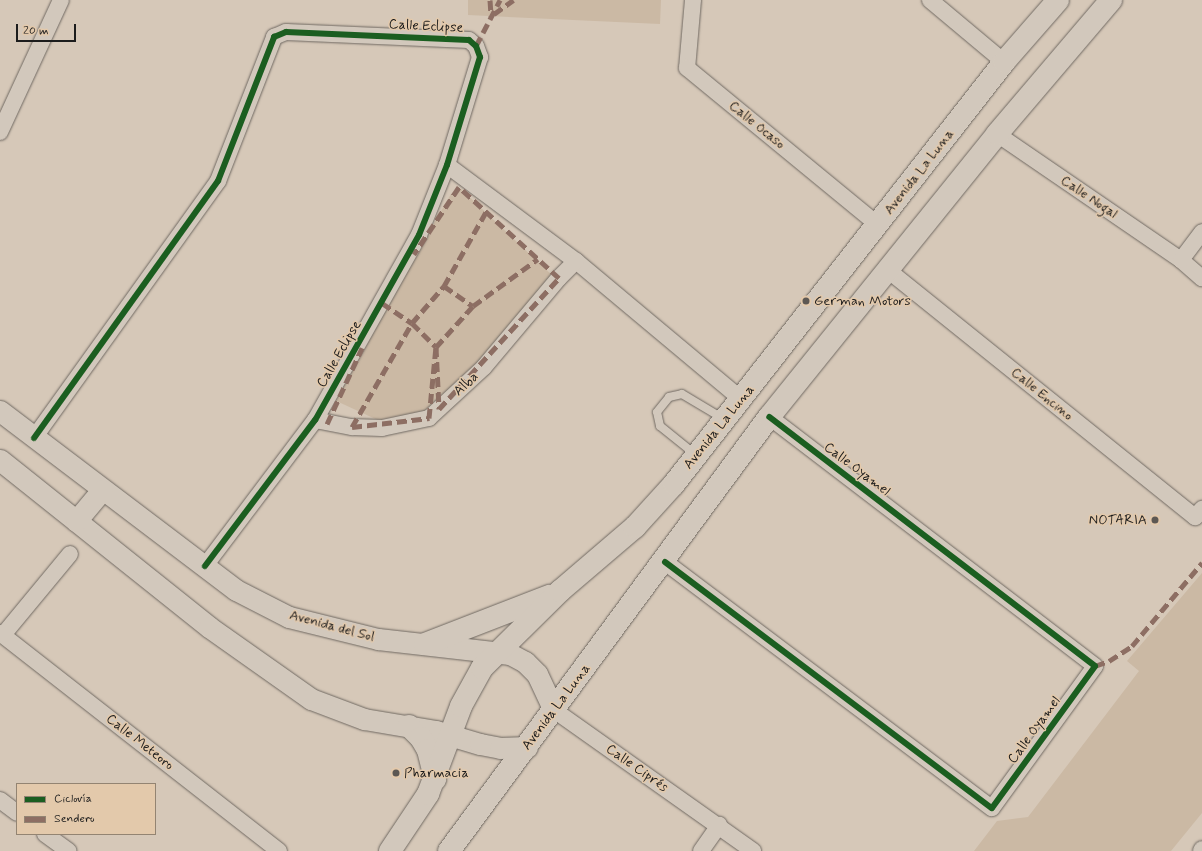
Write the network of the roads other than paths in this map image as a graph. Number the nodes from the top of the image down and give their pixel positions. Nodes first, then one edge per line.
1 (61, 0) edge
2 (692, 0) edge
3 (930, 0) edge
4 (1058, 0) edge
5 (1111, 0) edge
6 (1004, 62) junction
7 (0, 132) edge
8 (997, 134) junction
9 (447, 165) junction
10 (878, 225) junction
11 (1202, 232) edge
12 (1181, 260) junction
13 (576, 261) junction
14 (889, 271) junction
15 (1202, 278) edge
16 (742, 400) junction
17 (0, 411) edge
18 (769, 417) junction
19 (724, 419) junction
20 (315, 420) junction
21 (34, 438) junction
22 (696, 455) junction
23 (0, 460) edge
24 (102, 490) junction
25 (1199, 513) edge
26 (76, 521) junction
27 (70, 554) dead end
28 (665, 562) junction
29 (205, 566) junction
30 (560, 591) junction
31 (2, 634) edge
32 (425, 644) junction
33 (498, 651) junction
34 (554, 710) junction
35 (409, 726) junction
36 (451, 735) junction
37 (527, 747) junction
38 (435, 779) junction
39 (0, 800) edge
40 (16, 812) edge
41 (719, 825) junction
42 (46, 835) edge
43 (68, 851) edge
44 (279, 851) edge
45 (390, 851) edge
46 (449, 851) edge
47 (701, 851) edge
48 (753, 851) edge

1 - 7 street
2 - 10 street, Calle Ocaso
3 - 6 street
4 - 6 main road, Avenida La Luna
5 - 8 main road, Avenida La Luna
6 - 10 main road, Avenida La Luna
8 - 12 street, Calle Nogal
8 - 14 main road, Avenida La Luna
9 - 13 street
9 - 20 street, Calle Eclipse
9 - 21 street, Calle Eclipse
10 - 16 main road, Avenida La Luna
11 - 12 street
12 - 15 street, Calle Nogal
13 - 16 street
13 - 20 street, Alba
14 - 18 main road, Avenida La Luna
14 - 25 street, Calle Encino
16 - 19 main road, Avenida La Luna
17 - 21 street, Avenida del Sol
18 - 28 main road, Avenida La Luna
18 - 28 street, Calle Oyamel
19 - 22 main road, Avenida La Luna
19 - 22 lane
20 - 29 street, Calle Eclipse
21 - 24 street, Avenida del Sol
22 - 30 main road, Avenida La Luna
23 - 26 street
24 - 26 street
24 - 29 street, Avenida del Sol
26 - 35 street
27 - 31 street
28 - 34 main road, Avenida La Luna
29 - 32 street, Avenida del Sol
30 - 32 main road
30 - 33 main road, Avenida La Luna
31 - 44 street, Calle Meteoro
32 - 33 street, Avenida del Sol
33 - 34 street, Avenida del Sol
33 - 36 main road, Avenida La Luna
34 - 37 main road, Avenida La Luna
34 - 41 street, Calle Ciprés
35 - 36 street
35 - 38 main road
36 - 37 street
36 - 38 main road, Avenida La Luna
37 - 46 main road, Avenida La Luna
38 - 45 main road, Avenida La Luna
39 - 40 street
41 - 47 street
41 - 48 street, Calle Ciprés
42 - 43 street

